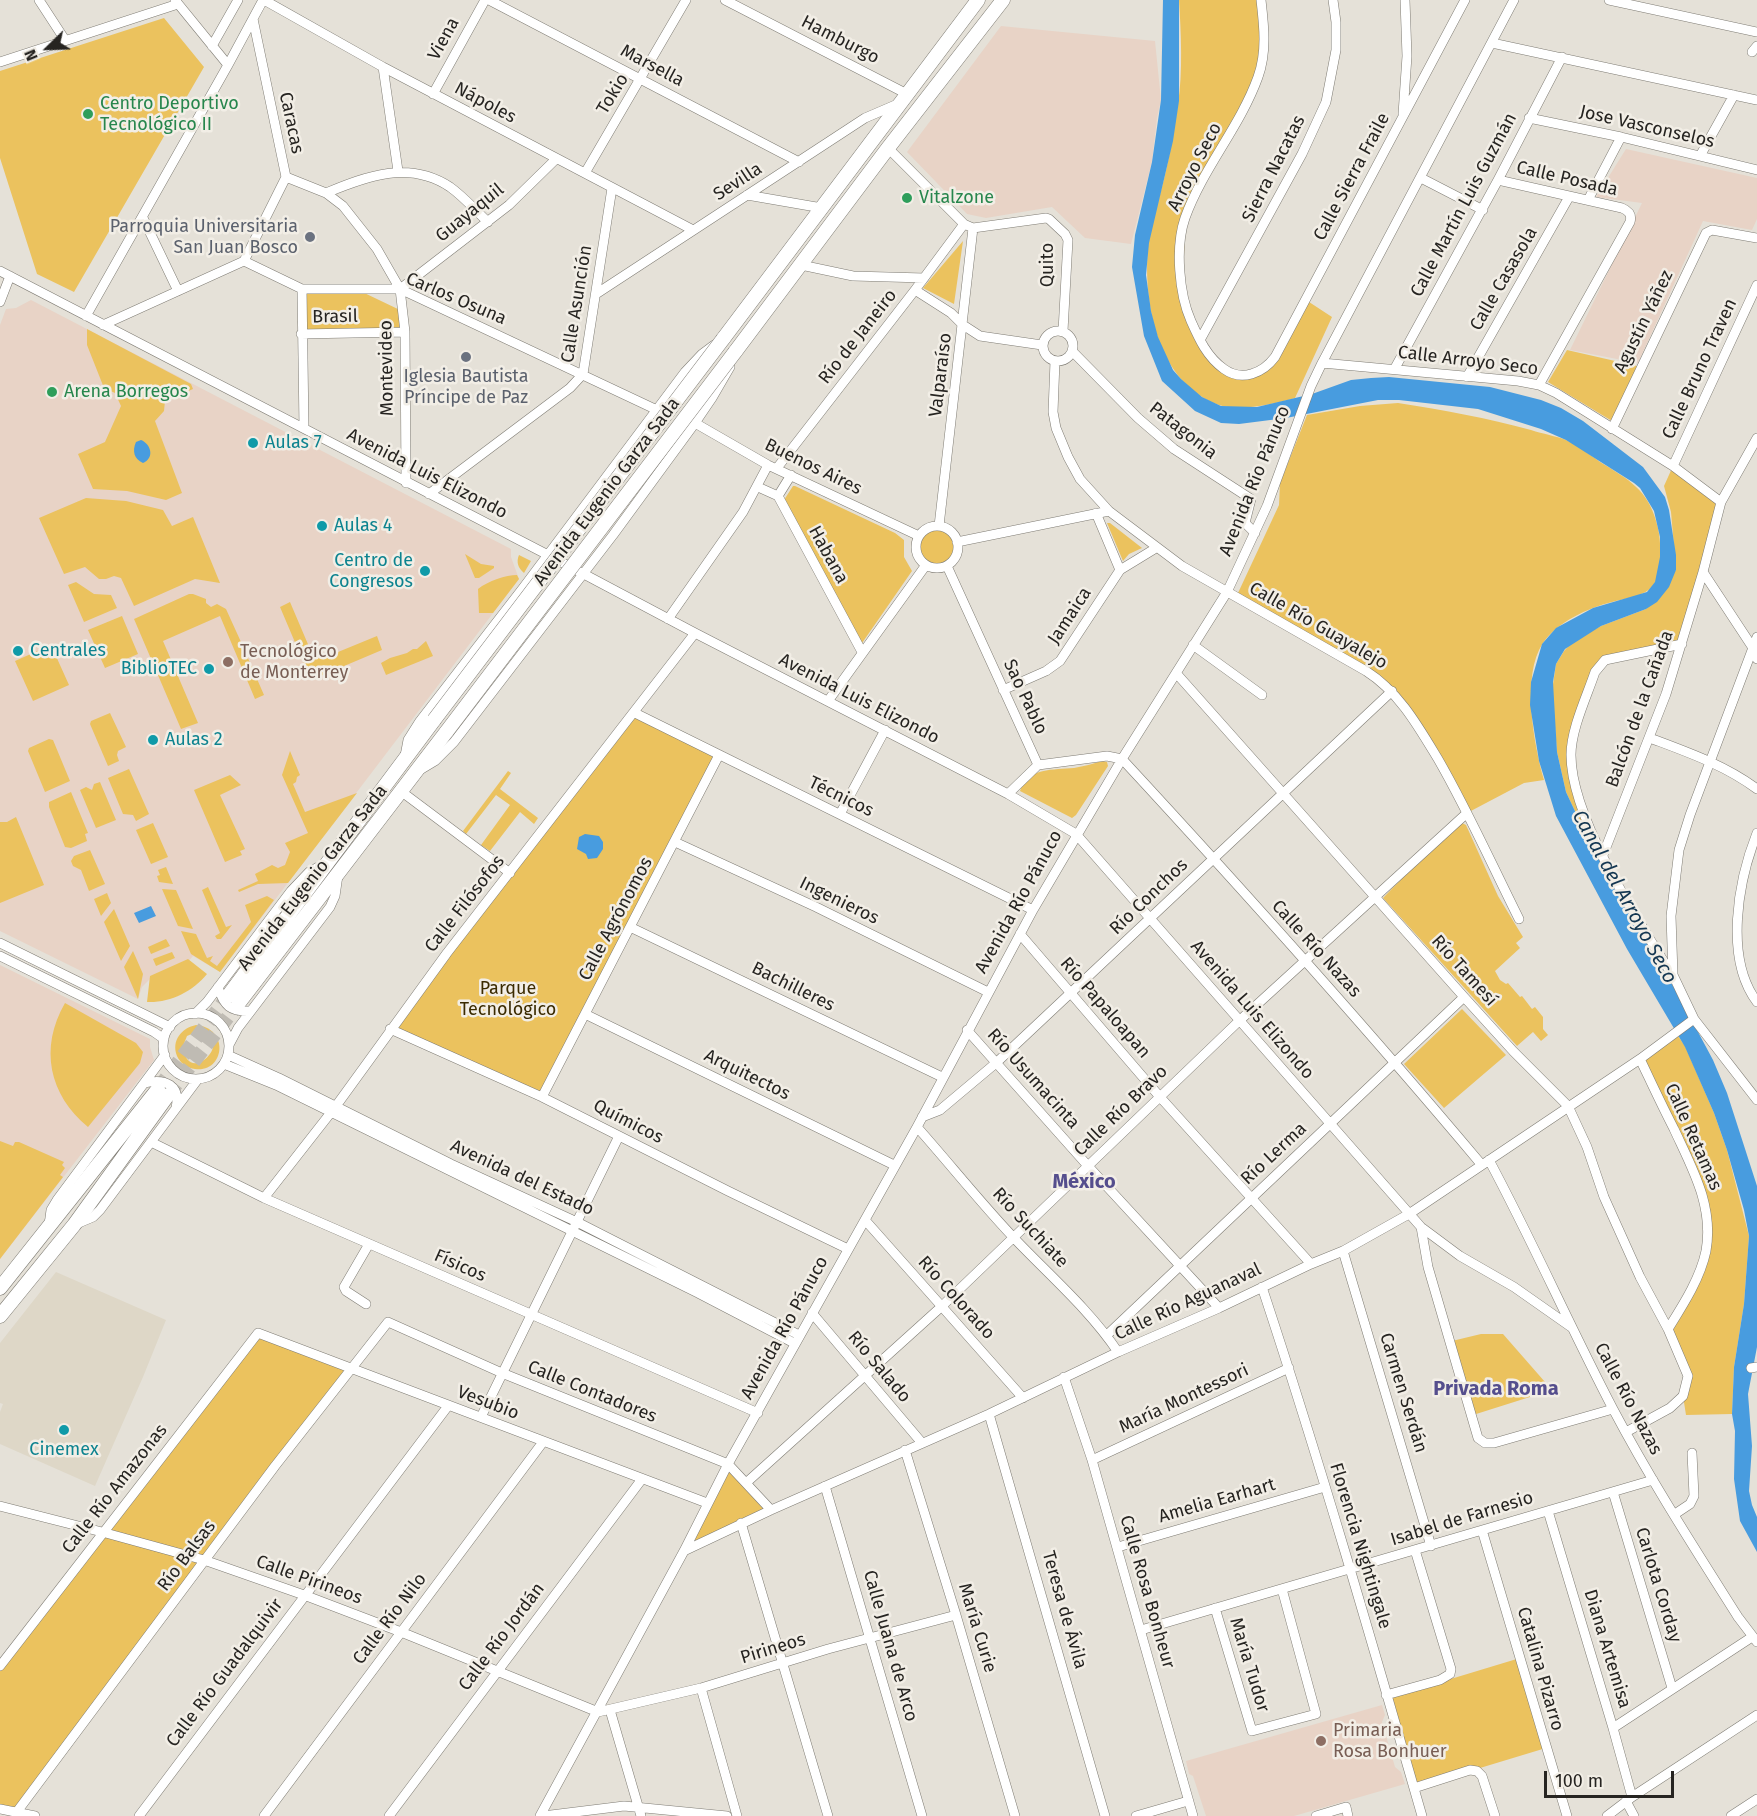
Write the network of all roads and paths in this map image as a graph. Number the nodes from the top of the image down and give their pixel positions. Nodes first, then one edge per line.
1 (39, 0) edge
2 (238, 0) edge
3 (264, 0) edge
4 (487, 0) edge
5 (686, 0) edge
6 (725, 0) edge
7 (978, 0) edge
8 (1003, 0) edge
9 (1261, 0) edge
10 (1333, 0) edge
11 (1405, 0) edge
12 (1465, 0) edge
13 (1514, 0) edge
14 (1609, 0) edge
15 (176, 2) edge
16 (253, 19) junction
17 (1757, 32) edge
18 (65, 40) junction
19 (1492, 44) junction
20 (212, 46) junction
21 (1562, 57) junction
22 (0, 62) edge
23 (228, 65) junction
24 (382, 67) junction
25 (641, 79) junction
26 (433, 94) junction
27 (1734, 95) junction
28 (903, 98) junction
29 (1757, 100) edge
30 (1529, 118) junction
31 (1402, 119) junction
32 (1621, 137) junction
33 (888, 148) junction
34 (1700, 156) junction
35 (556, 159) junction
36 (799, 162) junction
37 (1757, 170) edge
38 (398, 171) junction
39 (585, 173) junction
40 (286, 177) junction
41 (1421, 178) junction
42 (1498, 180) junction
43 (612, 188) junction
44 (326, 193) junction
45 (747, 195) junction
46 (1569, 197) junction
47 (1588, 200) junction
48 (822, 208) junction
49 (1483, 210) junction
50 (142, 218) junction
51 (488, 222) junction
52 (968, 226) junction
53 (693, 230) junction
54 (1757, 238) edge
55 (243, 261) junction
56 (801, 266) junction
57 (5, 274) edge
58 (924, 278) junction
59 (0, 285) edge
60 (1757, 285) edge
61 (302, 289) junction
62 (400, 289) junction
63 (915, 290) junction
64 (178, 291) junction
65 (596, 294) junction
66 (0, 302) edge
67 (86, 316) junction
68 (103, 325) junction
69 (963, 325) junction
70 (1063, 331) junction
71 (405, 332) junction
72 (301, 334) junction
73 (725, 337) junction
74 (1200, 340) junction
75 (1042, 345) junction
76 (736, 351) junction
77 (1073, 352) junction
78 (1055, 362) junction
79 (1322, 363) junction
80 (1266, 367) joint
81 (1395, 368) junction
82 (583, 374) junction
83 (1467, 377) junction
84 (1539, 385) junction
85 (657, 410) junction
86 (694, 423) junction
87 (303, 428) junction
88 (1612, 429) junction
89 (1757, 438) edge
90 (1754, 452) edge
91 (1673, 466) junction
92 (772, 467) junction
93 (791, 475) junction
94 (406, 483) junction
95 (758, 487) junction
96 (429, 494) junction
97 (778, 496) junction
98 (1721, 502) junction
99 (1109, 511) junction
100 (579, 513) junction
101 (1096, 513) junction
102 (939, 526) junction
103 (1255, 533) junction
104 (613, 535) junction
105 (919, 536) junction
106 (957, 542) junction
107 (1156, 548) junction
108 (548, 555) junction
109 (926, 565) junction
110 (947, 566) junction
111 (1120, 570) junction
112 (1703, 572) junction
113 (582, 574) junction
114 (523, 588) junction
115 (1227, 592) junction
116 (555, 610) junction
117 (668, 619) junction
118 (695, 633) junction
119 (1757, 637) edge
120 (1682, 644) junction
121 (1193, 645) junction
122 (1753, 648) junction
123 (862, 652) junction
124 (1757, 659) edge
125 (1176, 673) junction
126 (1003, 690) junction
127 (1392, 691) junction
128 (1262, 694) dead end
129 (828, 701) junction
130 (635, 712) junction
131 (885, 730) junction
132 (1650, 738) junction
133 (719, 755) junction
134 (1122, 759) junction
135 (404, 760) junction
136 (1710, 761) junction
137 (1038, 765) junction
138 (417, 772) junction
139 (1757, 789) edge
140 (402, 792) junction
141 (1282, 792) junction
142 (1008, 794) junction
143 (1467, 813) junction
144 (840, 814) junction
145 (1757, 833) edge
146 (1076, 834) junction
147 (675, 842) junction
148 (1603, 855) junction
149 (1213, 858) junction
150 (510, 873) junction
151 (1375, 896) junction
152 (1033, 910) junction
153 (1151, 919) junction
154 (1519, 919) dead end
155 (630, 927) junction
156 (1020, 934) junction
157 (0, 943) edge
158 (0, 956) edge
159 (1304, 961) junction
160 (1672, 975) junction
161 (988, 992) junction
162 (1071, 993) junction
163 (1464, 997) junction
164 (234, 999) junction
165 (1757, 1002) edge
166 (195, 1014) junction
167 (585, 1014) junction
168 (1693, 1020) junction
169 (1239, 1021) junction
170 (170, 1027) junction
171 (390, 1029) junction
172 (968, 1030) junction
173 (165, 1039) junction
174 (229, 1045) junction
175 (165, 1055) junction
176 (226, 1059) junction
177 (1640, 1059) junction
178 (1395, 1062) junction
179 (996, 1063) junction
180 (942, 1077) junction
181 (198, 1079) junction
182 (157, 1089) junction
183 (542, 1097) junction
184 (1160, 1097) junction
185 (1757, 1100) edge
186 (1568, 1106) junction
187 (176, 1108) junction
188 (334, 1109) junction
189 (921, 1117) junction
190 (1330, 1124) junction
191 (917, 1127) junction
192 (619, 1136) junction
193 (152, 1142) junction
194 (1485, 1162) junction
195 (894, 1165) junction
196 (1088, 1166) junction
197 (1251, 1197) junction
198 (264, 1198) junction
199 (1409, 1214) junction
200 (865, 1220) junction
201 (577, 1222) junction
202 (74, 1225) junction
203 (1421, 1227) junction
204 (572, 1232) junction
205 (1013, 1237) junction
206 (369, 1244) junction
207 (848, 1249) junction
208 (1343, 1251) junction
209 (1311, 1264) junction
210 (1180, 1267) junction
211 (1262, 1287) junction
212 (0, 1288) edge
213 (366, 1304) dead end
214 (941, 1307) junction
215 (1219, 1308) junction
216 (812, 1313) junction
217 (530, 1315) junction
218 (0, 1316) edge
219 (388, 1322) joint
220 (1571, 1327) junction
221 (1668, 1329) junction
222 (258, 1333) joint
223 (1107, 1335) junction
224 (797, 1339) junction
225 (1118, 1352) junction
226 (1289, 1368) junction
227 (350, 1370) junction
228 (502, 1373) junction
229 (866, 1376) junction
230 (1064, 1377) junction
231 (1023, 1398) junction
232 (448, 1406) junction
233 (1613, 1409) junction
234 (758, 1413) junction
235 (989, 1414) junction
236 (480, 1417) junction
237 (1626, 1432) junction
238 (543, 1442) junction
239 (922, 1443) junction
240 (905, 1450) junction
241 (1692, 1453) dead end
242 (1092, 1460) junction
243 (728, 1464) junction
244 (642, 1479) junction
245 (1653, 1480) junction
246 (746, 1483) junction
247 (825, 1486) junction
248 (1325, 1487) junction
249 (1613, 1492) junction
250 (707, 1503) junction
251 (0, 1506) edge
252 (771, 1510) junction
253 (1548, 1511) junction
254 (1675, 1514) junction
255 (741, 1523) junction
256 (1482, 1530) junction
257 (102, 1532) junction
258 (1431, 1546) junction
259 (1118, 1547) junction
260 (1415, 1550) junction
261 (684, 1551) junction
262 (204, 1560) junction
263 (1350, 1570) junction
264 (1282, 1589) junction
265 (304, 1595) junction
266 (1215, 1608) junction
267 (956, 1615) junction
268 (1141, 1630) junction
269 (401, 1632) junction
270 (871, 1638) junction
271 (1754, 1640) edge
272 (783, 1662) junction
273 (0, 1666) edge
274 (497, 1670) junction
275 (701, 1688) junction
276 (1672, 1689) junction
277 (1386, 1695) junction
278 (610, 1710) junction
279 (598, 1712) junction
280 (1757, 1715) edge
281 (1613, 1728) junction
282 (1414, 1788) junction
283 (1629, 1799) junction
284 (1757, 1799) edge
285 (1188, 1801) junction
286 (638, 1806) junction
287 (0, 1809) edge
288 (1347, 1811) edge
289 (15, 1812) junction
290 (35, 1816) edge
291 (139, 1816) edge
292 (264, 1816) edge
293 (389, 1816) edge
294 (542, 1816) edge
295 (640, 1816) edge
296 (727, 1816) edge
297 (737, 1816) edge
298 (828, 1816) edge
299 (922, 1816) edge
300 (1015, 1816) edge
301 (1106, 1816) edge
302 (1136, 1816) edge
303 (1193, 1816) edge
304 (1316, 1816) edge
305 (1422, 1816) edge
306 (1495, 1816) edge
307 (1567, 1816) edge
308 (1606, 1816) edge
309 (1634, 1816) edge
310 (1731, 1816) edge

1 - 18 street
2 - 20 street
3 - 16 street
3 - 24 street, Nápoles
4 - 25 street, Marsella
4 - 26 street, Viena
5 - 25 street, Tokio
6 - 28 street, Hamburgo
7 - 28 highway, Avenida Eugenio Garza Sada
8 - 33 highway, Avenida Eugenio Garza Sada
9 - 74 street, Arroyo Seco
10 - 74 street, Sierra Nacatas
11 - 31 street
12 - 31 street, Calle Sierra Fraile
13 - 19 street, Avenida Río Pánuco
14 - 17 street
15 - 18 street
15 - 20 street
16 - 23 street
16 - 40 street, Caracas
18 - 22 street
19 - 21 street
19 - 41 street, Avenida Río Pánuco
20 - 23 street
21 - 27 street
21 - 30 street, Calle Martín Luis Guzmán
23 - 50 street
24 - 26 street, Nápoles
24 - 38 street
25 - 36 street, Marsella
25 - 39 street, Tokio
26 - 35 street, Nápoles
27 - 29 street
27 - 34 street
28 - 36 street, Sevilla
28 - 48 highway, Avenida Eugenio Garza Sada
30 - 32 street, Jose Vasconselos
30 - 42 street, Calle Martín Luis Guzmán
31 - 80 street, Calle Sierra Fraile
32 - 34 street, Jose Vasconselos
32 - 47 street
33 - 52 street
33 - 56 highway, Avenida Eugenio Garza Sada
34 - 37 street, Jose Vasconselos
35 - 39 street, Nápoles
35 - 51 street, Guayaquil
36 - 45 street, Sevilla
38 - 44 street
38 - 51 street
39 - 43 street, Nápoles
40 - 44 street, Caracas
40 - 55 street
41 - 49 street
41 - 79 street, Avenida Río Pánuco
42 - 46 street, Calle Posada
42 - 49 street, Calle Martín Luis Guzmán
43 - 53 street, Nápoles
43 - 65 street, Calle Asunción
44 - 62 street, Caracas
45 - 48 street
45 - 53 street, Sevilla
46 - 47 street, Calle Posada
46 - 83 street, Calle Casasola
47 - 84 street, Calle Posada
48 - 73 highway, Avenida Eugenio Garza Sada
49 - 81 street, Calle Martín Luis Guzmán
50 - 64 street
50 - 67 street
51 - 62 street, Guayaquil
52 - 58 street, Río de Janeiro
52 - 69 street, Valparaíso
52 - 70 street, Quito
53 - 65 street, Sevilla
54 - 88 street, Agustín Yáñez
55 - 61 street, Carlos Osuna
55 - 64 street
56 - 58 street
56 - 76 highway, Avenida Eugenio Garza Sada
57 - 59 street
57 - 66 street
57 - 67 street, Avenida Luis Elizondo
58 - 63 street, Río de Janeiro
60 - 91 street, Calle Bruno Traven
61 - 62 street, Carlos Osuna
61 - 72 street
62 - 71 street, Montevideo
62 - 82 street, Carlos Osuna
63 - 69 street
63 - 92 street, Río de Janeiro
64 - 68 street
65 - 82 street, Calle Asunción
67 - 68 street, Avenida Luis Elizondo
68 - 87 street, Avenida Luis Elizondo
69 - 75 street
69 - 102 street, Valparaíso
70 - 75 street
70 - 77 street
71 - 72 street, Brasil
71 - 94 street, Montevideo
72 - 87 street
73 - 85 street
73 - 135 highway, Avenida Eugenio Garza Sada, bridge
74 - 80 street, Arroyo Seco
75 - 78 street
76 - 86 street
76 - 138 highway, Avenida Eugenio Garza Sada, bridge
77 - 78 street
77 - 103 street, Patagonia
78 - 99 street, Calle Río Guayalejo
79 - 81 street, Calle Arroyo Seco
79 - 103 street, Avenida Río Pánuco
81 - 83 street, Calle Arroyo Seco
82 - 85 street, Carlos Osuna
82 - 96 street, Calle Asunción
83 - 84 street, Calle Arroyo Seco
84 - 88 street, Calle Arroyo Seco
85 - 100 street
86 - 92 street, Buenos Aires
86 - 104 street
87 - 94 street, Avenida Luis Elizondo
88 - 91 street, Calle Arroyo Seco
89 - 90 street, Balcón de la Cañada
90 - 98 street, Balcón de la Cañada
91 - 98 street, Calle Arroyo Seco
92 - 93 street, Buenos Aires
92 - 95 street, Río de Janeiro
93 - 97 street
93 - 105 street, Buenos Aires
94 - 96 street, Avenida Luis Elizondo
95 - 97 street
95 - 117 street, Río de Janeiro
96 - 108 street, Avenida Luis Elizondo
97 - 123 street, Habana
98 - 112 street, Balcón de la Cañada
99 - 101 street
99 - 107 street, Calle Río Guayalejo
100 - 104 street
100 - 108 street
101 - 106 street
101 - 111 street
102 - 105 street
102 - 106 street
103 - 115 street, Avenida Río Pánuco
104 - 113 street
105 - 109 street
106 - 110 street
107 - 111 street, Jamaica
107 - 115 street, Calle Río Guayalejo
108 - 113 street, Avenida Luis Elizondo
108 - 114 street
109 - 110 street
109 - 123 street
110 - 126 street, Sao Pablo
111 - 126 street, Jamaica
112 - 120 street, Balcón de la Cañada
112 - 122 street
113 - 116 street
113 - 117 street, Avenida Luis Elizondo
114 - 116 street
114 - 135 street
115 - 121 street, Avenida Río Pánuco
115 - 127 street, Calle Río Guayalejo
116 - 138 street
117 - 118 street, Avenida Luis Elizondo
118 - 129 street, Avenida Luis Elizondo
118 - 130 street, Calle Filósofos
119 - 122 street
120 - 132 street, Balcón de la Cañada
120 - 148 street
121 - 125 street, Avenida Río Pánuco
121 - 128 street
122 - 124 street
122 - 136 street
123 - 129 street
125 - 134 street, Avenida Río Pánuco
125 - 141 street, Río Tamesí
126 - 137 street, Sao Pablo
127 - 141 street, Río Conchos
127 - 143 street, Calle Río Guayalejo
129 - 131 street, Avenida Luis Elizondo
130 - 133 street, Técnicos
130 - 150 street, Calle Filósofos
131 - 142 street, Avenida Luis Elizondo
131 - 144 street
132 - 136 street
132 - 148 street, Balcón de la Cañada
133 - 144 street, Técnicos
133 - 147 street, Calle Agrónomos
134 - 137 street
134 - 146 street, Avenida Río Pánuco
134 - 149 street, Calle Río Nazas
135 - 164 highway, Avenida Eugenio Garza Sada
136 - 139 street
136 - 160 street
137 - 142 street
138 - 140 highway, Avenida Eugenio Garza Sada
140 - 150 street
140 - 164 highway, Avenida Eugenio Garza Sada
141 - 149 street, Río Conchos
141 - 151 street, Río Tamesí
142 - 146 street, Avenida Luis Elizondo
143 - 151 street, Calle Río Bravo
143 - 154 street, Calle Río Guayalejo
144 - 152 street, Técnicos
145 - 165 street
146 - 152 street, Avenida Río Pánuco
146 - 153 street, Avenida Luis Elizondo
147 - 155 street, Calle Agrónomos
147 - 161 street, Ingenieros
148 - 160 street
149 - 153 street, Río Conchos
149 - 159 street, Calle Río Nazas
150 - 171 street, Calle Filósofos
151 - 159 street, Calle Río Bravo
151 - 163 street, Río Tamesí
152 - 156 street, Avenida Río Pánuco
153 - 162 street, Río Conchos
153 - 169 street, Avenida Luis Elizondo
155 - 167 street, Calle Agrónomos
155 - 180 street, Bachilleres
156 - 161 street, Avenida Río Pánuco
156 - 162 street, Río Papaloapan
157 - 170 street
158 - 173 street
159 - 169 street, Calle Río Bravo
159 - 178 street, Calle Río Nazas
160 - 168 street
161 - 172 street, Avenida Río Pánuco
162 - 179 street, Río Conchos
162 - 184 street, Río Papaloapan
163 - 178 street, Río Lerma
163 - 186 street, Río Tamesí
164 - 166 street
164 - 174 street
166 - 170 street
166 - 174 street
167 - 183 street, Calle Agrónomos
167 - 195 street, Arquitectos
168 - 177 street, Calle Río Aguanaval
168 - 185 street
169 - 184 street, Calle Río Bravo
169 - 190 street, Avenida Luis Elizondo
170 - 173 street
171 - 183 street, Químicos
171 - 188 street, Calle Filósofos
172 - 179 street, Río Usumacinta
172 - 180 street, Avenida Río Pánuco
173 - 175 street
174 - 176 street
175 - 181 street
175 - 182 street
176 - 181 street
176 - 188 street, Avenida del Estado
177 - 186 street, Calle Río Aguanaval
177 - 221 street, Calle Retamas
178 - 190 street, Río Lerma
178 - 194 street, Calle Río Nazas
179 - 189 street, Río Conchos
179 - 196 street, Río Usumacinta
180 - 189 street, Avenida Río Pánuco
181 - 187 street
182 - 187 street
182 - 202 highway
182 - 212 highway
183 - 192 street, Químicos
184 - 196 street, Calle Río Bravo
184 - 197 street, Río Papaloapan
186 - 194 street, Calle Río Aguanaval
186 - 221 street, Río Tamesí
187 - 193 street
188 - 198 street, Calle Filósofos
188 - 201 street, Avenida del Estado
188 - 204 street, Avenida del Estado
189 - 191 street, Avenida Río Pánuco
190 - 197 street, Río Lerma
190 - 199 street, Avenida Luis Elizondo
191 - 195 street, Avenida Río Pánuco
191 - 205 street, Río Suchiate
192 - 201 street
192 - 207 street, Químicos
193 - 198 street, Físicos
193 - 202 street
194 - 199 street, Calle Río Aguanaval
194 - 220 street, Calle Río Nazas
195 - 200 street, Avenida Río Pánuco
196 - 205 street, Calle Río Bravo
196 - 210 street, Río Usumacinta
197 - 209 street, Río Papaloapan
197 - 210 street, Río Lerma
198 - 206 street, Físicos
199 - 203 street, Avenida Luis Elizondo
199 - 208 street, Calle Río Aguanaval
200 - 207 street, Avenida Río Pánuco
200 - 214 street, Río Colorado
201 - 204 street
201 - 224 street, Avenida del Estado
202 - 218 highway
203 - 220 street, Avenida Luis Elizondo
203 - 233 street
204 - 217 street
204 - 224 street, Avenida del Estado
205 - 214 street, Calle Río Bravo
205 - 223 street, Río Suchiate
206 - 213 street
206 - 217 street, Físicos
207 - 216 street, Avenida Río Pánuco
208 - 209 street, Calle Río Aguanaval
208 - 258 street, Carmen Serdán
209 - 211 street, Calle Río Aguanaval
210 - 215 street, Río Usumacinta
210 - 223 street, Río Lerma
211 - 215 street, Calle Río Aguanaval
211 - 226 street, Florencia Nightingale
214 - 229 street, Calle Río Bravo
214 - 231 street, Río Colorado
215 - 225 street, Calle Río Aguanaval
216 - 224 street, Avenida Río Pánuco
216 - 229 street, Río Salado
217 - 228 street
217 - 234 street, Físicos
219 - 227 street, Río Balsas
219 - 228 street, Calle Contadores
220 - 233 street, Calle Río Nazas
221 - 237 street, Río Tamesí
222 - 227 street, Vesubio
222 - 257 street, Calle Río Amazonas
223 - 225 street, Río Suchiate
224 - 234 street, Avenida Río Pánuco
225 - 230 street, Calle Río Aguanaval
226 - 242 street, María Montessori
226 - 248 street, Florencia Nightingale
227 - 232 street, Vesubio
227 - 262 street, Río Balsas
228 - 236 street
228 - 243 street, Calle Contadores
229 - 239 street, Río Salado
229 - 246 street, Calle Río Bravo
230 - 231 street, Calle Río Aguanaval
230 - 242 street, Calle Rosa Bonheur
231 - 235 street, Calle Río Aguanaval
232 - 236 street, Vesubio
232 - 265 street, Calle Río Guadalquivir
233 - 237 street, Calle Río Nazas
234 - 243 street, Avenida Río Pánuco
235 - 239 street, Calle Río Aguanaval
235 - 301 street, Teresa de Ávila
236 - 238 street, Vesubio
237 - 245 street, Calle Río Nazas
238 - 244 street, Vesubio
238 - 269 street, Calle Río Nilo
239 - 240 street, Calle Río Aguanaval
240 - 247 street, Calle Río Aguanaval
240 - 267 street, María Curie
241 - 254 street
242 - 259 street, Calle Rosa Bonheur
243 - 246 street, Calle Contadores
243 - 250 street, Avenida Río Pánuco
244 - 250 street, Vesubio
244 - 274 street, Calle Río Jordán
245 - 249 street, Isabel de Farnesio
245 - 254 street, Calle Río Nazas
246 - 252 street, Calle Contadores
247 - 252 street, Calle Río Aguanaval
247 - 270 street, Calle Juana de Arco
248 - 259 street, Amelia Earhart
248 - 263 street, Florencia Nightingale
249 - 253 street, Isabel de Farnesio
249 - 276 street, Carlota Corday
250 - 261 street, Avenida Río Pánuco
251 - 257 street, Calle Pirineos
252 - 255 street, Calle Río Aguanaval
253 - 256 street, Isabel de Farnesio
253 - 281 street, Diana Artemisa
254 - 271 street, Calle Río Nazas
255 - 261 street, Calle Río Aguanaval
255 - 272 street
256 - 258 street, Isabel de Farnesio
256 - 307 street, Catalina Pizarro
257 - 262 street, Calle Pirineos
257 - 273 street, Calle Río Amazonas
258 - 260 street, Isabel de Farnesio
259 - 268 street, Calle Rosa Bonheur
260 - 263 street, Isabel de Farnesio
260 - 277 street
261 - 279 street, Avenida Río Pánuco
262 - 265 street, Calle Pirineos
262 - 289 street, Río Balsas
263 - 264 street, Isabel de Farnesio
263 - 277 street, Florencia Nightingale
264 - 266 street, Isabel de Farnesio
264 - 266 street, María Tudor
265 - 269 street, Calle Pirineos
265 - 291 street, Calle Río Guadalquivir
266 - 268 street, Isabel de Farnesio
267 - 270 street, Pirineos
267 - 300 street, María Curie
268 - 285 street, Calle Rosa Bonheur
269 - 274 street, Calle Pirineos
269 - 292 street, Calle Río Nilo
270 - 272 street, Pirineos
270 - 299 street, Calle Juana de Arco
271 - 276 street
272 - 275 street, Pirineos
272 - 298 street
274 - 279 street, Calle Pirineos
274 - 293 street, Calle Río Jordán
275 - 278 street, Pirineos
275 - 297 street
276 - 281 street
277 - 282 street, Florencia Nightingale
278 - 279 street, Pirineos
278 - 286 street
279 - 294 street, Avenida Río Pánuco
280 - 283 street
281 - 283 street, Diana Artemisa
282 - 305 street, Florencia Nightingale
282 - 306 street
283 - 308 street
283 - 309 street, Diana Artemisa
284 - 310 street
285 - 302 street
285 - 303 street, Calle Rosa Bonheur
286 - 294 street
286 - 295 street
286 - 296 street
287 - 289 street
288 - 304 street
289 - 290 street

